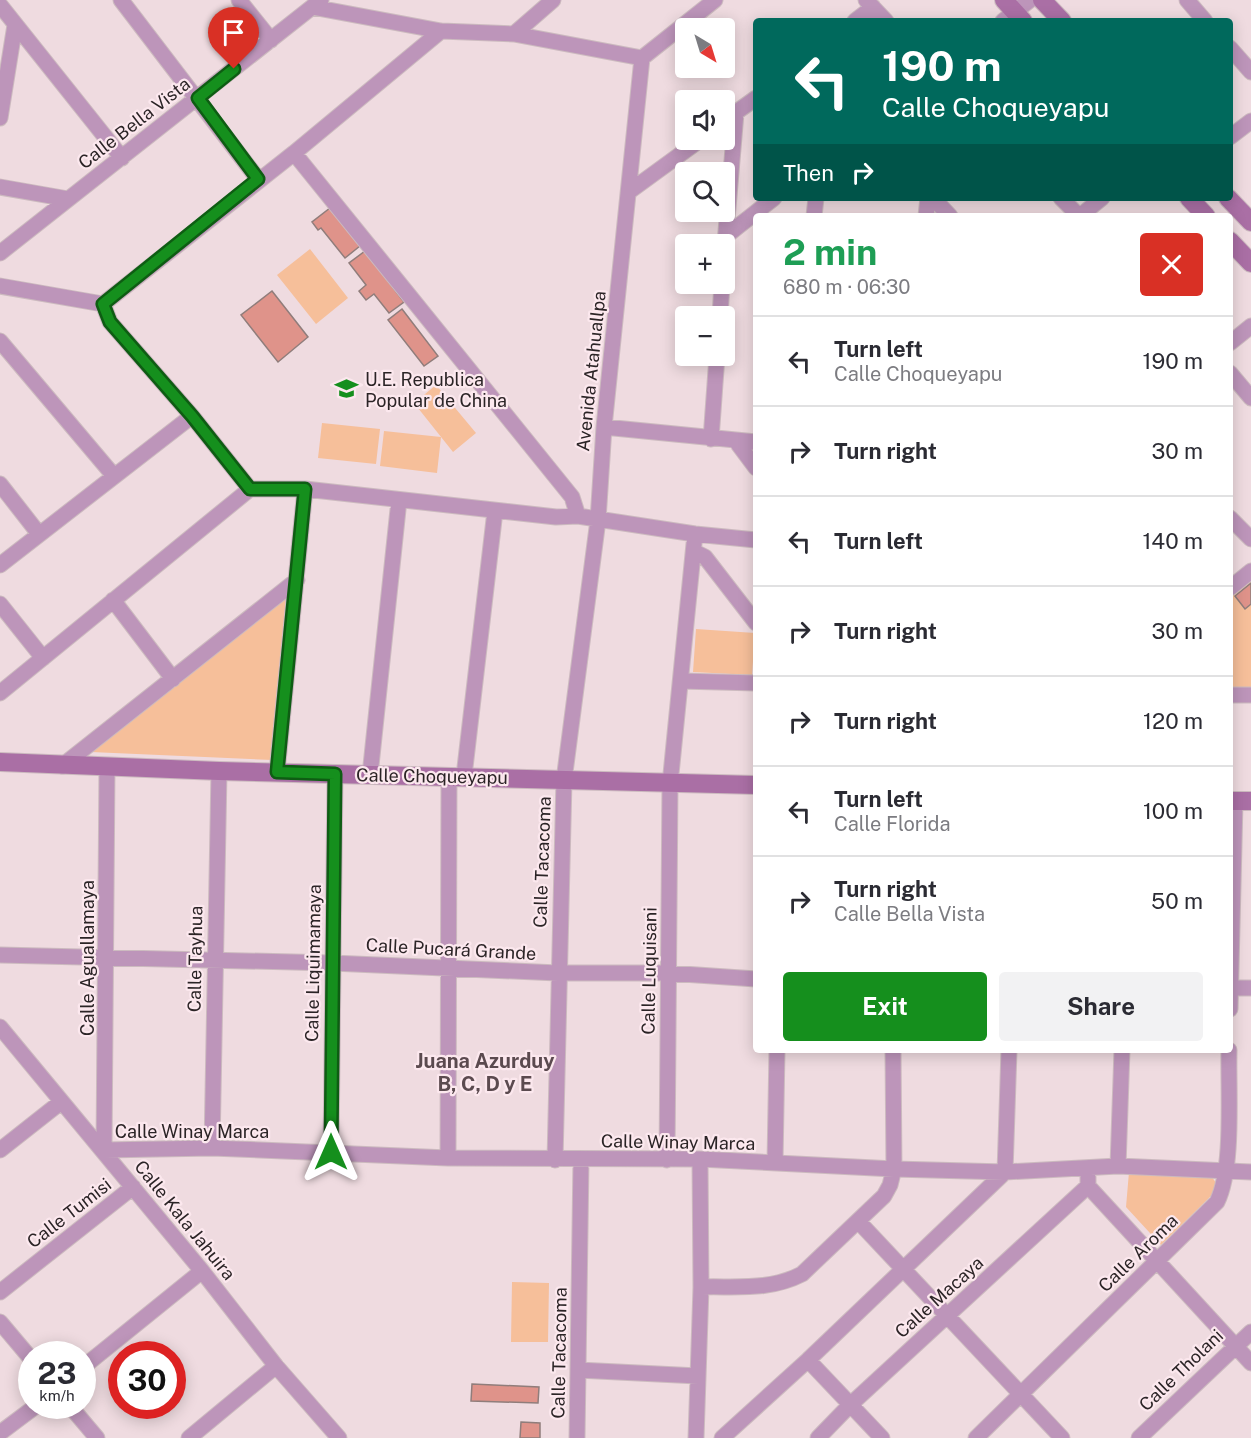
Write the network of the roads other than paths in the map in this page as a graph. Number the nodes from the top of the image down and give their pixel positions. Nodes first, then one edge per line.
1 (121, 0) edge
2 (239, 0) edge
3 (553, 0) edge
4 (715, 0) edge
5 (1030, 0) edge
6 (1042, 0) edge
7 (1186, 0) edge
8 (317, 4) edge
9 (869, 4) edge
10 (0, 5) edge
11 (1011, 14) edge
12 (857, 18) edge
13 (883, 18) edge
14 (1059, 18) edge
15 (1202, 18) edge
16 (15, 25) junction
17 (441, 31) junction
18 (514, 34) junction
19 (271, 40) junction
20 (1233, 51) edge
21 (642, 58) junction
22 (1251, 72) edge
23 (198, 98) junction
24 (753, 100) edge
25 (735, 113) edge
26 (0, 118) edge
27 (1251, 121) edge
28 (1233, 135) edge
29 (686, 150) edge
30 (729, 150) edge
31 (294, 153) junction
32 (122, 158) junction
33 (258, 179) junction
34 (0, 187) edge
35 (630, 191) junction
36 (68, 200) junction
37 (770, 201) edge
38 (936, 201) edge
39 (1064, 201) edge
40 (1098, 201) edge
41 (1192, 201) edge
42 (755, 213) edge
43 (948, 213) edge
44 (1077, 213) edge
45 (1084, 213) edge
46 (1203, 213) edge
47 (753, 215) edge
48 (726, 234) edge
49 (729, 234) edge
50 (1233, 244) edge
51 (0, 254) edge
52 (1251, 263) edge
53 (0, 286) edge
54 (103, 304) junction
55 (1251, 326) edge
56 (0, 341) edge
57 (1233, 341) edge
58 (716, 366) edge
59 (1233, 377) edge
60 (1251, 398) edge
61 (192, 416) junction
62 (604, 427) junction
63 (711, 439) junction
64 (735, 440) junction
65 (753, 442) edge
66 (753, 464) edge
67 (114, 476) junction
68 (0, 484) edge
69 (250, 489) junction
70 (305, 489) junction
71 (399, 500) junction
72 (495, 511) junction
73 (578, 516) junction
74 (598, 520) junction
75 (1233, 521) edge
76 (39, 534) junction
77 (695, 534) junction
78 (1251, 539) edge
79 (753, 540) edge
80 (694, 552) junction
81 (0, 565) edge
82 (1251, 571) edge
83 (297, 580) junction
84 (1233, 586) edge
85 (113, 600) junction
86 (0, 604) edge
87 (753, 618) edge
88 (43, 658) junction
89 (173, 679) junction
90 (681, 681) junction
91 (753, 683) edge
92 (0, 693) edge
93 (1233, 695) edge
94 (1251, 695) edge
95 (0, 762) edge
96 (62, 766) junction
97 (107, 766) junction
98 (219, 771) junction
99 (277, 772) junction
100 (335, 774) junction
101 (370, 775) junction
102 (457, 776) junction
103 (564, 780) junction
104 (670, 784) junction
105 (753, 785) edge
106 (1239, 801) edge
107 (1233, 926) edge
108 (0, 955) edge
109 (107, 958) junction
110 (214, 959) junction
111 (332, 963) junction
112 (448, 968) junction
113 (558, 973) junction
114 (668, 973) junction
115 (753, 979) edge
116 (1233, 988) edge
117 (1251, 988) edge
118 (0, 1027) edge
119 (777, 1053) edge
120 (893, 1053) edge
121 (1009, 1053) edge
122 (1122, 1053) edge
123 (1229, 1053) edge
124 (61, 1102) junction
125 (212, 1148) junction
126 (0, 1150) edge
127 (104, 1150) junction
128 (331, 1152) junction
129 (448, 1158) junction
130 (700, 1159) junction
131 (555, 1160) junction
132 (581, 1160) junction
133 (667, 1160) junction
134 (775, 1162) junction
135 (1118, 1166) junction
136 (1089, 1168) junction
137 (894, 1169) junction
138 (1226, 1171) junction
139 (1005, 1172) junction
140 (1251, 1172) edge
141 (1088, 1186) junction
142 (133, 1187) junction
143 (858, 1221) junction
144 (1156, 1263) junction
145 (902, 1269) junction
146 (202, 1271) junction
147 (701, 1287) junction
148 (0, 1292) edge
149 (946, 1317) junction
150 (0, 1322) edge
151 (1251, 1332) edge
152 (18, 1343) edge
153 (1235, 1346) junction
154 (96, 1357) edge
155 (808, 1360) junction
156 (1251, 1363) edge
157 (276, 1366) junction
158 (578, 1370) junction
159 (698, 1376) junction
160 (1022, 1395) junction
161 (850, 1405) junction
162 (19, 1419) edge
163 (81, 1419) edge
164 (0, 1433) edge
165 (97, 1438) edge
166 (189, 1438) edge
167 (339, 1438) edge
168 (577, 1438) edge
169 (696, 1438) edge
170 (722, 1438) edge
171 (818, 1438) edge
172 (882, 1438) edge
173 (976, 1438) edge
174 (1062, 1438) edge
175 (1139, 1438) edge

1 - 23 street
2 - 19 street
3 - 18 street
4 - 21 street
5 - 11 street
6 - 14 street
7 - 15 street
8 - 17 street
8 - 19 street, Calle Bella Vista
9 - 12 street
9 - 13 street
10 - 16 street
16 - 26 street
16 - 32 street
17 - 18 street
17 - 31 street
18 - 21 street
19 - 23 street, Calle Bella Vista
20 - 22 street
21 - 35 street, Avenida Atahuallpa
23 - 32 street, Calle Bella Vista
23 - 33 street
24 - 25 street
27 - 28 street
29 - 35 street
30 - 48 street
31 - 33 street
31 - 73 street
32 - 36 street, Calle Bella Vista
33 - 54 street
34 - 36 street
35 - 62 street, Avenida Atahuallpa
36 - 51 street, Calle Bella Vista
37 - 42 street
38 - 43 street
39 - 44 street
40 - 45 street
41 - 46 street
47 - 49 street
50 - 52 street
53 - 54 street
54 - 61 street
55 - 57 street
56 - 67 street
58 - 63 street
59 - 60 street
61 - 67 street
61 - 69 street
62 - 63 street
62 - 74 street, Avenida Atahuallpa
63 - 64 street
64 - 65 street
64 - 66 street
67 - 76 street
68 - 76 street
69 - 70 street
69 - 85 street
70 - 71 street
70 - 83 street
71 - 72 street
71 - 101 street
72 - 73 street
72 - 102 street
73 - 74 street
74 - 77 street
74 - 103 street, Avenida Atahuallpa
75 - 78 street
76 - 81 street
77 - 79 street
77 - 80 street, Calle Luquisani
80 - 87 street
80 - 90 street, Calle Luquisani
82 - 84 street
83 - 89 street
83 - 99 street
85 - 88 street
85 - 89 street
86 - 88 street
88 - 92 street
89 - 96 street
90 - 91 street
90 - 104 street, Calle Luquisani
93 - 94 street
95 - 96 street, Calle Choqueyapu
96 - 97 street, Calle Choqueyapu
97 - 98 street, Calle Choqueyapu
97 - 109 street, Calle Aguallamaya
98 - 99 street, Calle Choqueyapu
98 - 110 street, Calle Tayhua
99 - 100 street, Calle Choqueyapu
100 - 101 street, Calle Choqueyapu
100 - 111 street, Calle Liquimamaya
101 - 102 street, Calle Choqueyapu
102 - 103 street, Calle Choqueyapu
102 - 112 street
103 - 104 street, Calle Choqueyapu
103 - 113 street, Calle Tacacoma
104 - 105 street, Calle Choqueyapu
104 - 114 street, Calle Luquisani
106 - 107 street
108 - 109 street, Calle Pucará Grande
109 - 110 street, Calle Pucará Grande
109 - 127 street, Calle Aguallamaya
110 - 111 street, Calle Pucará Grande
110 - 125 street, Calle Tayhua
111 - 112 street, Calle Pucará Grande
111 - 128 street, Calle Liquimamaya
112 - 113 street, Calle Pucará Grande
112 - 129 street
113 - 114 street, Calle Pucará Grande
113 - 131 street, Calle Tacacoma
114 - 115 street, Calle Pucará Grande
114 - 133 street, Calle Luquisani
116 - 117 street
118 - 124 street, Calle Kala Jahuira
119 - 134 street
120 - 137 street
121 - 139 street
122 - 135 street
123 - 138 street, Calle Aroma
124 - 126 street
124 - 127 street, Calle Kala Jahuira
125 - 127 street, Calle Winay Marca
125 - 128 street, Calle Winay Marca
127 - 142 street, Calle Kala Jahuira
128 - 129 street, Calle Winay Marca
129 - 131 street, Calle Winay Marca
130 - 133 street, Calle Winay Marca
130 - 134 street, Calle Winay Marca
130 - 147 street
131 - 132 street, Calle Winay Marca
132 - 133 street, Calle Winay Marca
132 - 158 street, Calle Tacacoma
134 - 137 street, Calle Winay Marca
135 - 136 street, Calle Winay Marca
135 - 138 street, Calle Winay Marca
136 - 139 street, Calle Winay Marca
136 - 141 street
137 - 139 street, Calle Winay Marca
137 - 143 street
138 - 140 street, Calle Winay Marca
138 - 144 street, Calle Aroma
139 - 145 street
141 - 144 street
141 - 149 street, Calle Macaya
142 - 146 street, Calle Kala Jahuira
142 - 148 street, Calle Tumisi
143 - 145 street
143 - 147 street
144 - 153 street
144 - 160 street, Calle Aroma
145 - 149 street
145 - 155 street
146 - 154 street
146 - 157 street, Calle Kala Jahuira
147 - 159 street
149 - 160 street
149 - 161 street, Calle Macaya
150 - 152 street
151 - 153 street, Calle Tholani
153 - 156 street
153 - 175 street, Calle Tholani
155 - 161 street
155 - 170 street
157 - 166 street
157 - 167 street, Calle Kala Jahuira
158 - 159 street
158 - 168 street, Calle Tacacoma
159 - 169 street
160 - 173 street, Calle Aroma
160 - 174 street
161 - 171 street, Calle Macaya
161 - 172 street
162 - 164 street
163 - 165 street

